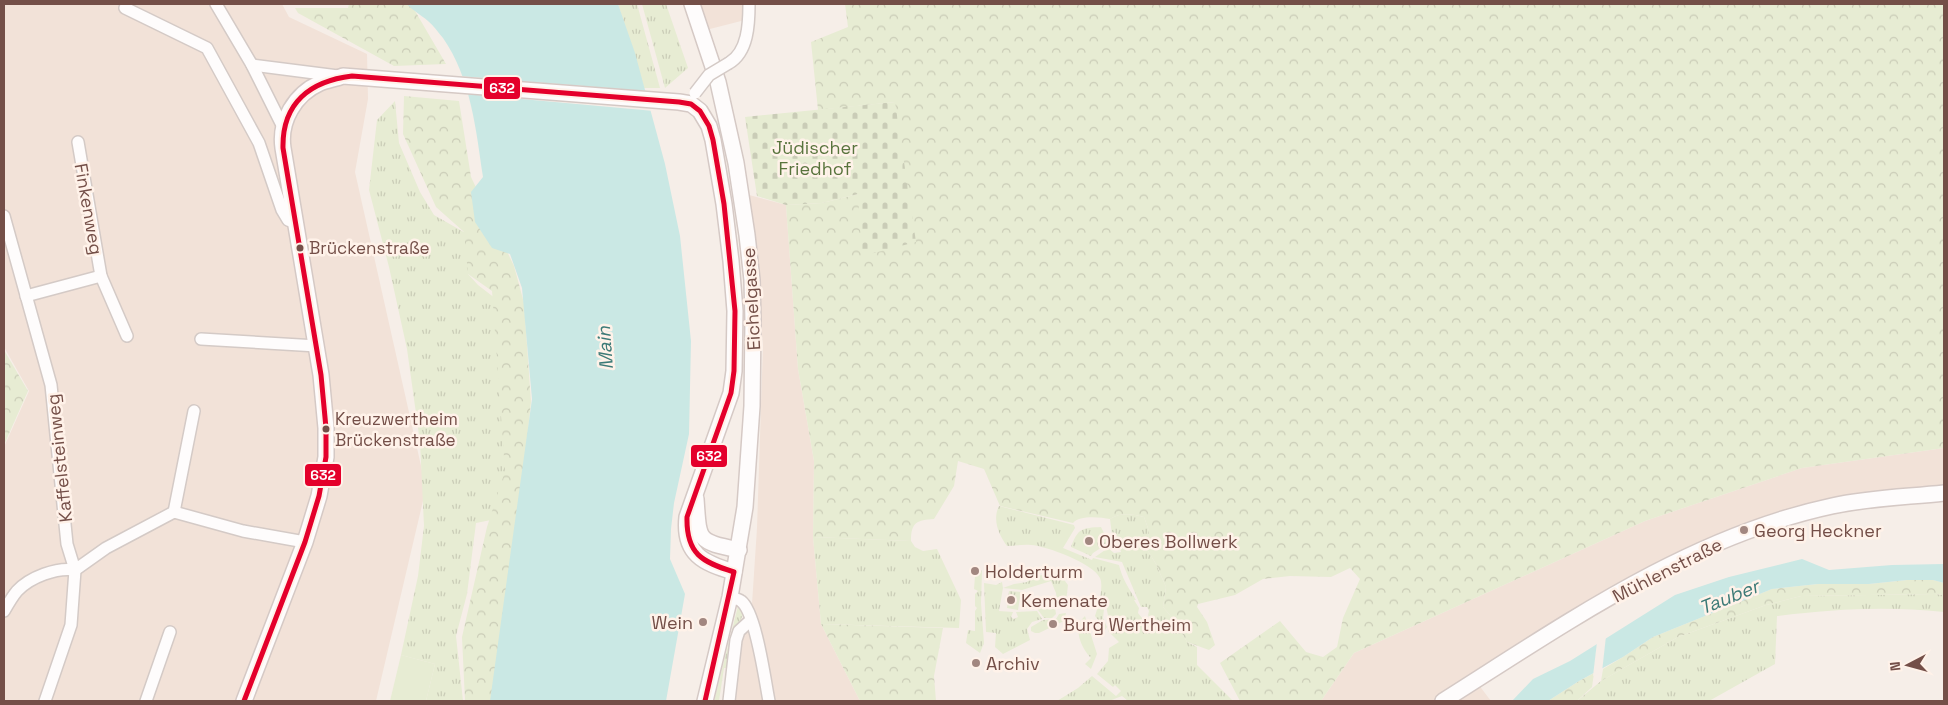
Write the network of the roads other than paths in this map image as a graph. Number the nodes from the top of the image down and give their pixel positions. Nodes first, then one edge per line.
1 (216, 4) edge
2 (692, 4) edge
3 (749, 4) edge
4 (125, 8) dead end
5 (252, 65) junction
6 (347, 76) junction
7 (688, 100) junction
8 (283, 127) junction
9 (78, 142) dead end
10 (4, 216) edge
11 (296, 223) junction
12 (101, 276) junction
13 (26, 296) junction
14 (127, 336) dead end
15 (201, 339) dead end
16 (316, 346) junction
17 (194, 411) dead end
18 (1944, 493) edge
19 (695, 495) junction
20 (174, 512) junction
21 (305, 542) junction
22 (739, 550) junction
23 (75, 570) junction
24 (734, 572) junction
25 (730, 597) junction
26 (4, 611) edge
27 (751, 620) junction
28 (170, 632) dead end
29 (45, 701) edge
30 (146, 701) edge
31 (244, 701) edge
32 (705, 701) edge
33 (729, 701) edge
34 (769, 701) edge
35 (1442, 701) edge

1 - 5 street
2 - 22 street, Eichelgasse
3 - 7 street, bridge
4 - 11 street
5 - 6 street
5 - 8 street
6 - 7 street
6 - 8 street
7 - 19 street
8 - 11 street
9 - 12 street, Finkenweg
10 - 13 street, Kaffelsteinweg
11 - 16 street
12 - 13 street, Finkenweg
12 - 14 street, Finkenweg
13 - 23 street, Kaffelsteinweg
15 - 16 street
16 - 21 street
17 - 20 street
18 - 35 street, Mühlenstraße
19 - 22 street
19 - 24 street
20 - 21 street
20 - 23 street
21 - 31 street
22 - 24 street, Eichelgasse
23 - 26 street
23 - 29 street, Kaffelsteinweg
24 - 25 street, Eichelgasse
25 - 27 street
25 - 32 street, Eichelgasse
27 - 33 street
27 - 34 street
28 - 30 street

